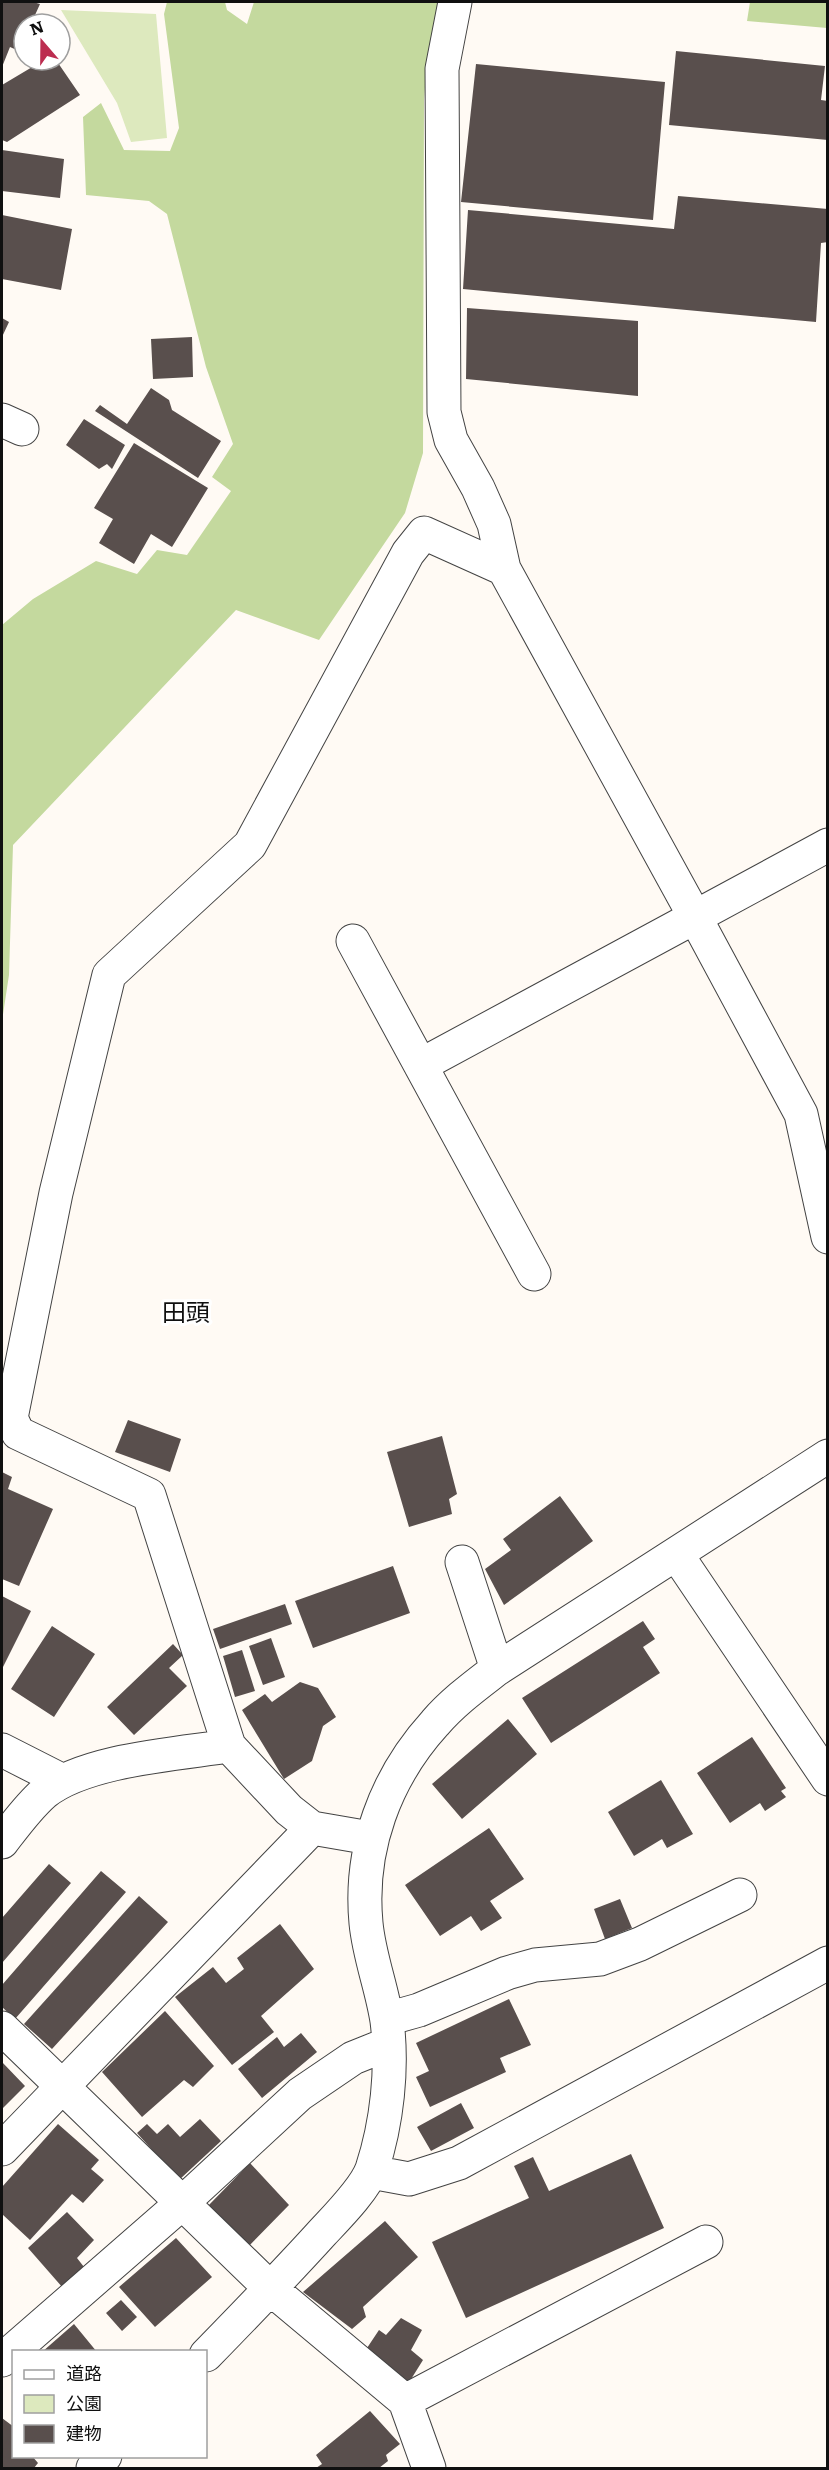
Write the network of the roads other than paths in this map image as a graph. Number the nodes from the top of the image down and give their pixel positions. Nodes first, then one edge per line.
1 (455, 2) edge
2 (504, 569) junction
3 (828, 844) edge
4 (696, 917) junction
5 (353, 941) dead end
6 (421, 1065) junction
7 (828, 1237) edge
8 (534, 1274) dead end
9 (828, 1456) edge
10 (677, 1555) junction
11 (462, 1562) dead end
12 (497, 1669) junction
13 (229, 1746) junction
14 (2, 1750) edge
15 (828, 1779) edge
16 (63, 1781) junction
17 (312, 1828) junction
18 (370, 1838) junction
19 (2, 1842) edge
20 (740, 1895) dead end
21 (828, 1963) edge
22 (2, 2028) edge
23 (387, 2031) junction
24 (63, 2086) junction
25 (2, 2149) edge
26 (371, 2172) junction
27 (181, 2204) junction
28 (706, 2242) dead end
29 (271, 2289) junction
30 (13, 2350) edge
31 (207, 2354) edge
32 (405, 2401) junction
33 (104, 2458) edge
34 (93, 2469) edge
35 (429, 2469) edge

1 - 2 street
2 - 4 street
2 - 13 street
3 - 4 street
4 - 6 street
4 - 7 street
5 - 6 street
6 - 8 street
9 - 10 street
10 - 12 street
10 - 15 street
11 - 12 street
12 - 18 street
13 - 16 street
13 - 17 street
14 - 16 street
16 - 19 street
17 - 18 street
17 - 24 street
18 - 23 street
20 - 23 street
21 - 26 street
22 - 24 street
23 - 26 street
23 - 27 street
24 - 25 street
24 - 27 street
26 - 29 street
27 - 29 street
27 - 30 street
28 - 32 street
29 - 31 street
29 - 32 street
32 - 35 street
33 - 34 street

